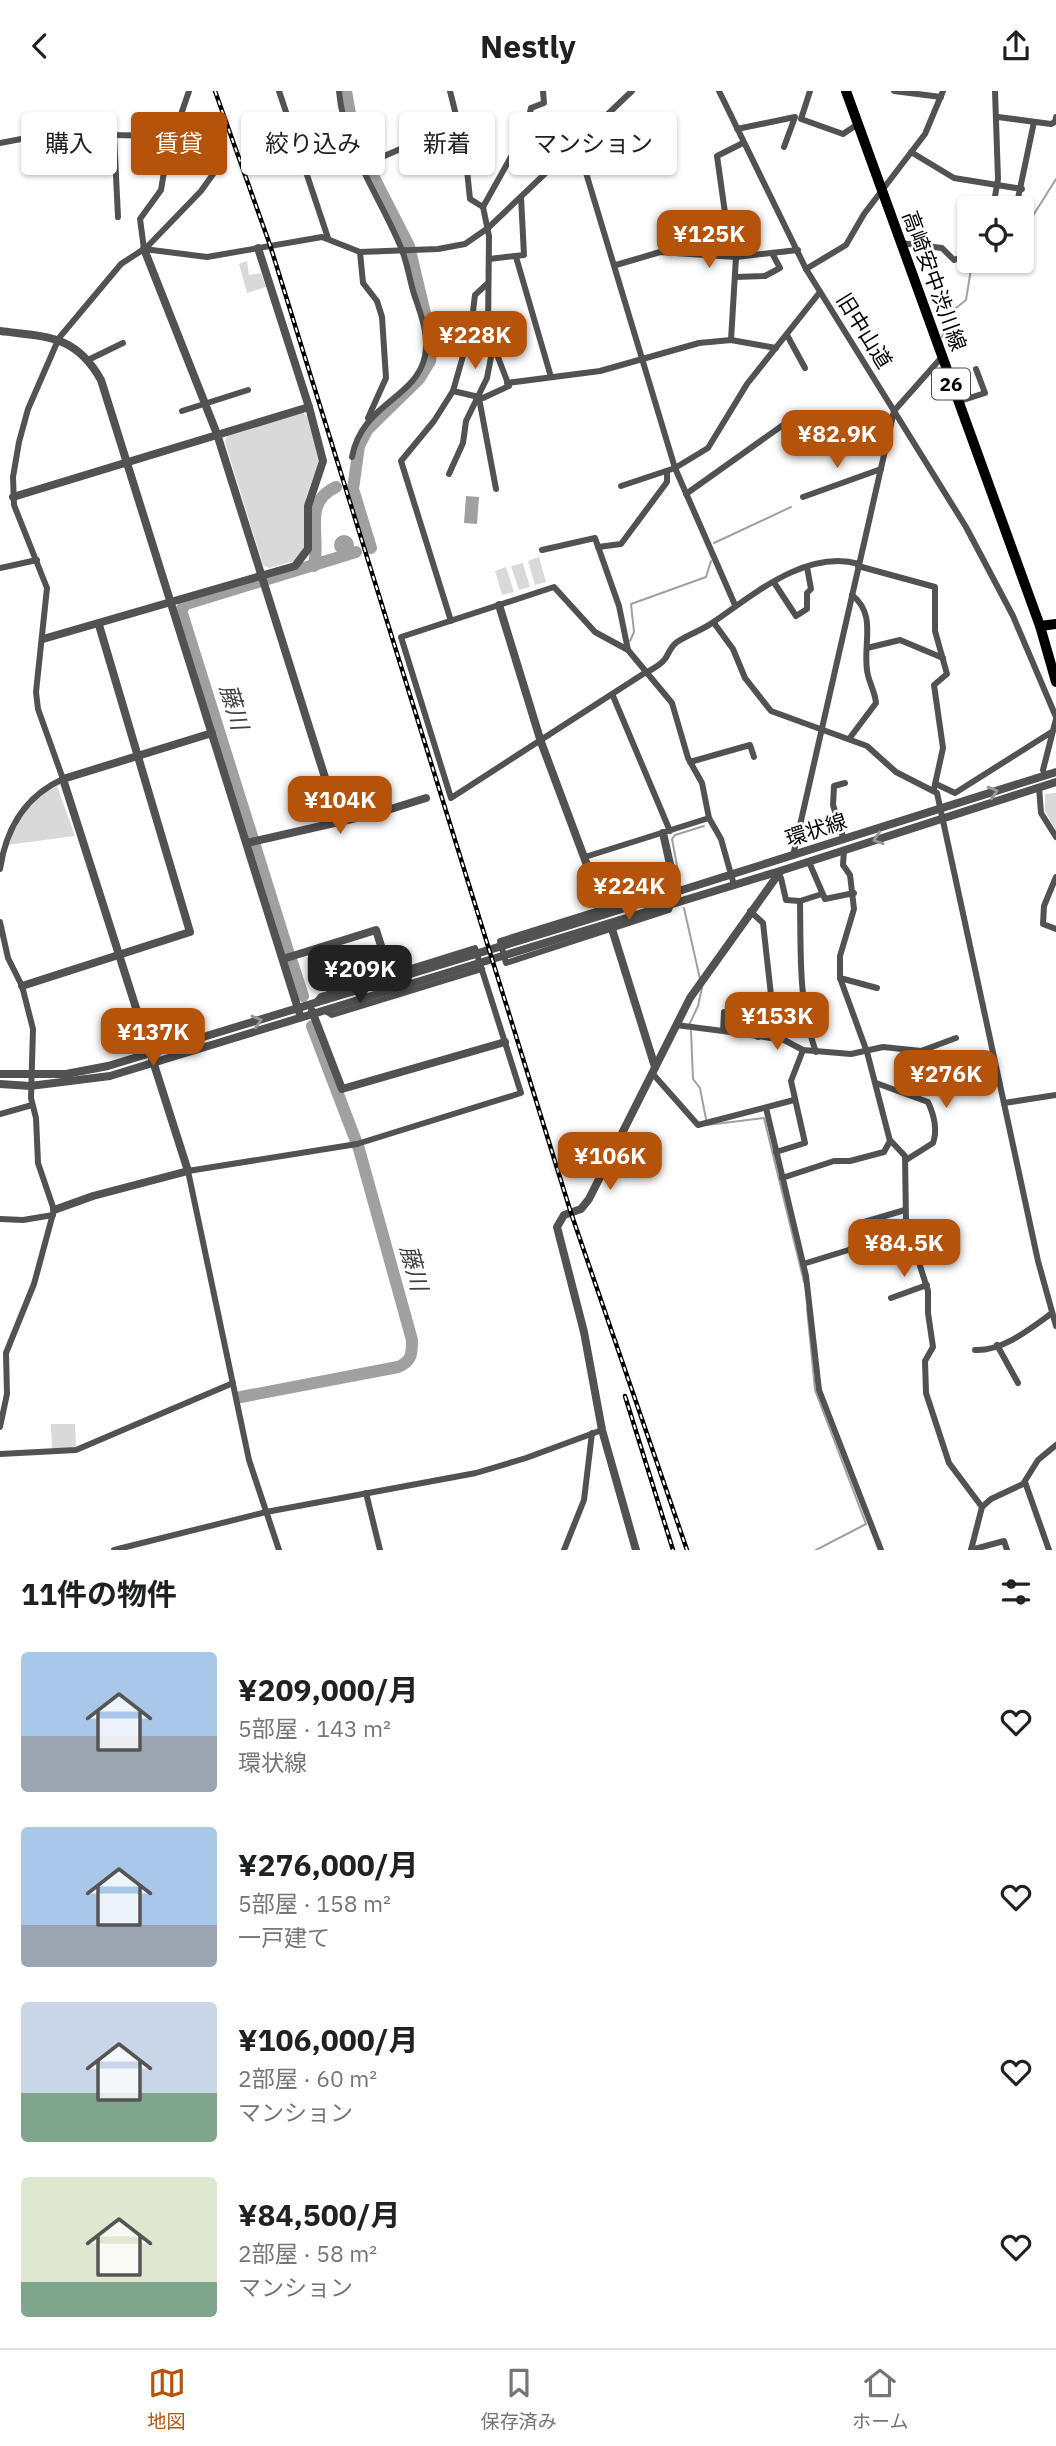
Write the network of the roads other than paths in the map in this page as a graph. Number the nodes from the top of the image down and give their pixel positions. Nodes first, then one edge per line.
1 (189, 91) edge
2 (279, 91) edge
3 (339, 91) edge
4 (450, 91) edge
5 (543, 91) edge
6 (632, 91) edge
7 (719, 91) edge
8 (810, 91) edge
9 (846, 91) edge
10 (894, 91) edge
11 (995, 91) edge
12 (942, 94) edge
13 (182, 112) edge
14 (456, 112) edge
15 (610, 112) edge
16 (998, 117) junction
17 (1056, 117) edge
18 (1034, 122) junction
19 (858, 124) junction
20 (737, 129) junction
21 (21, 139) edge
22 (0, 143) edge
23 (743, 143) junction
24 (785, 147) dead end
25 (911, 152) junction
26 (116, 175) edge
27 (164, 175) edge
28 (212, 175) edge
29 (467, 175) edge
30 (544, 175) edge
31 (587, 175) edge
32 (997, 183) junction
33 (1022, 189) junction
34 (883, 193) junction
35 (995, 196) edge
36 (1020, 196) edge
37 (521, 197) junction
38 (483, 207) junction
39 (118, 217) dead end
40 (488, 228) junction
41 (328, 238) junction
42 (900, 243) junction
43 (258, 248) junction
44 (144, 249) junction
45 (798, 250) junction
46 (404, 251) junction
47 (360, 252) junction
48 (772, 253) junction
49 (516, 257) junction
50 (736, 257) junction
51 (489, 259) junction
52 (957, 259) edge
53 (615, 265) junction
54 (806, 269) junction
55 (735, 277) junction
56 (487, 284) junction
57 (820, 292) junction
58 (0, 331) edge
59 (787, 335) junction
60 (59, 338) junction
61 (732, 340) junction
62 (123, 343) dead end
63 (776, 348) junction
64 (493, 351) junction
65 (643, 358) junction
66 (942, 358) junction
67 (88, 361) junction
68 (805, 368) dead end
69 (976, 369) dead end
70 (551, 377) junction
71 (507, 383) junction
72 (248, 390) dead end
73 (453, 391) junction
74 (479, 398) junction
75 (957, 402) junction
76 (205, 404) junction
77 (309, 407) junction
78 (182, 411) dead end
79 (894, 411) junction
80 (365, 422) junction
81 (217, 434) junction
82 (810, 451) dead end
83 (352, 457) dead end
84 (128, 462) junction
85 (676, 468) junction
86 (881, 469) junction
87 (667, 471) junction
88 (449, 474) dead end
89 (621, 486) dead end
90 (496, 489) dead end
91 (686, 494) junction
92 (803, 497) dead end
93 (13, 498) junction
94 (598, 547) junction
95 (542, 550) dead end
96 (37, 560) junction
97 (859, 565) junction
98 (807, 567) junction
99 (0, 568) edge
100 (262, 576) junction
101 (775, 584) junction
102 (852, 595) junction
103 (172, 603) junction
104 (736, 604) junction
105 (499, 605) junction
106 (451, 621) junction
107 (714, 623) junction
108 (1056, 624) edge
109 (99, 625) junction
110 (1040, 626) junction
111 (43, 639) junction
112 (867, 648) junction
113 (628, 650) junction
114 (943, 658) junction
115 (648, 671) junction
116 (1055, 679) edge
117 (1041, 681) junction
118 (613, 695) junction
119 (1056, 718) edge
120 (821, 731) junction
121 (212, 733) junction
122 (1050, 733) junction
123 (849, 739) junction
124 (541, 742) junction
125 (138, 756) junction
126 (754, 757) dead end
127 (690, 762) junction
128 (1056, 772) edge
129 (1045, 775) junction
130 (63, 779) junction
131 (1056, 782) edge
132 (845, 783) dead end
133 (935, 786) junction
134 (1039, 787) junction
135 (426, 798) dead end
136 (942, 812) junction
137 (709, 818) junction
138 (339, 822) junction
139 (666, 832) junction
140 (1056, 837) edge
141 (844, 840) junction
142 (247, 843) junction
143 (844, 851) junction
144 (793, 856) junction
145 (585, 857) junction
146 (809, 862) junction
147 (0, 869) edge
148 (731, 874) junction
149 (778, 874) junction
150 (1056, 877) edge
151 (734, 885) junction
152 (854, 893) junction
153 (822, 894) junction
154 (673, 898) junction
155 (800, 901) junction
156 (603, 908) junction
157 (750, 911) junction
158 (0, 922) edge
159 (612, 929) junction
160 (1056, 929) edge
161 (120, 955) junction
162 (283, 959) junction
163 (482, 969) junction
164 (840, 978) junction
165 (22, 986) junction
166 (389, 986) junction
167 (877, 988) dead end
168 (313, 1007) junction
169 (298, 1008) junction
170 (724, 1012) dead end
171 (301, 1018) junction
172 (676, 1025) junction
173 (723, 1031) junction
174 (758, 1037) junction
175 (956, 1038) dead end
176 (505, 1042) junction
177 (803, 1050) junction
178 (816, 1052) junction
179 (867, 1052) junction
180 (152, 1053) junction
181 (155, 1063) junction
182 (653, 1070) junction
183 (0, 1075) edge
184 (30, 1076) junction
185 (876, 1083) junction
186 (0, 1084) edge
187 (30, 1086) junction
188 (1056, 1095) edge
189 (794, 1100) junction
190 (1004, 1103) junction
191 (32, 1105) junction
192 (766, 1108) junction
193 (0, 1114) edge
194 (890, 1140) junction
195 (776, 1152) junction
196 (906, 1160) junction
197 (188, 1171) junction
198 (782, 1178) junction
199 (905, 1210) junction
200 (53, 1213) junction
201 (0, 1219) edge
202 (803, 1264) junction
203 (927, 1285) junction
204 (891, 1298) dead end
205 (1052, 1313) junction
206 (1056, 1326) edge
207 (997, 1345) junction
208 (975, 1350) dead end
209 (3, 1353) edge
210 (233, 1383) junction
211 (1018, 1383) dead end
212 (0, 1427) edge
213 (602, 1430) junction
214 (592, 1433) junction
215 (1056, 1445) edge
216 (0, 1454) edge
217 (1025, 1482) junction
218 (366, 1493) junction
219 (982, 1507) junction
220 (265, 1512) junction
221 (114, 1550) edge
222 (279, 1550) edge
223 (380, 1550) edge
224 (564, 1550) edge
225 (636, 1550) edge
226 (881, 1550) edge
227 (971, 1550) edge
228 (1007, 1550) edge
229 (1049, 1550) edge

1 - 13 street
2 - 41 street
3 - 46 street
4 - 14 street
5 - 38 street
6 - 15 street
7 - 20 street, 旧中山道
8 - 19 street
9 - 19 main road, 高崎安中渋川線 / 26
10 - 12 street
11 - 16 street
12 - 25 street
16 - 18 street
16 - 32 street
17 - 18 street
18 - 33 street
19 - 34 main road, 高崎安中渋川線 / 26
20 - 23 street, 旧中山道
20 - 24 street
21 - 22 street
23 - 45 street, 旧中山道
23 - 50 street
25 - 32 street
25 - 34 street
26 - 39 street
27 - 44 street
28 - 44 street
29 - 38 street
30 - 37 street
31 - 53 street
32 - 33 street
32 - 35 street
33 - 36 street
34 - 42 main road, 高崎安中渋川線 / 26
34 - 54 street
37 - 40 street
37 - 49 street
38 - 40 street
40 - 46 street
40 - 51 street
41 - 43 street
41 - 47 street
42 - 52 street
42 - 66 main road, 高崎安中渋川線 / 26
43 - 44 street
43 - 77 street
44 - 60 street
44 - 76 street
45 - 48 street
45 - 54 street, 旧中山道
46 - 47 street
46 - 80 street
47 - 80 street
48 - 50 street
48 - 55 street
49 - 51 street
49 - 70 street
50 - 53 street
50 - 55 street
51 - 56 street
53 - 65 street
54 - 57 street, 旧中山道
55 - 61 street
56 - 64 street
56 - 73 street
57 - 59 street
57 - 79 street, 旧中山道
58 - 60 street
59 - 63 street
59 - 68 street
60 - 67 street
60 - 93 street
61 - 63 street
61 - 65 street
62 - 67 street
63 - 85 street
64 - 71 street
64 - 74 street
65 - 70 street
65 - 85 street
66 - 75 main road, 高崎安中渋川線 / 26
66 - 79 street
67 - 84 street
69 - 75 street
70 - 71 street
71 - 74 street
72 - 76 street
73 - 74 street
73 - 106 street
74 - 88 street
74 - 90 street
75 - 110 main road, 高崎安中渋川線 / 26
76 - 78 street
76 - 81 street
77 - 81 street
77 - 100 street
79 - 86 street
79 - 117 street, 旧中山道
80 - 83 street
81 - 84 street
81 - 100 street
82 - 91 street
84 - 93 street
84 - 103 street
85 - 87 street
85 - 91 street
86 - 92 street
86 - 97 street
87 - 89 street
87 - 94 street
91 - 104 street
93 - 96 street
94 - 95 street
94 - 113 street
96 - 99 street
96 - 111 street
97 - 98 street
97 - 102 street
97 - 114 street
98 - 101 street
98 - 101 street
100 - 103 street
100 - 138 street
101 - 104 street
102 - 112 street
102 - 120 street
103 - 109 street
103 - 121 street
104 - 107 street
105 - 106 street
105 - 113 street
105 - 124 street
106 - 124 street
107 - 115 street
107 - 120 street
108 - 110 main road
109 - 111 street
109 - 125 street
110 - 116 main road, 高崎安中渋川線 / 26
111 - 130 street
112 - 114 street
112 - 123 street
113 - 115 street
114 - 133 street
115 - 118 street
115 - 127 street
116 - 117 street
117 - 119 street, 旧中山道
118 - 124 street
118 - 139 street
119 - 122 street
120 - 123 street
120 - 144 street
121 - 125 street
121 - 142 street
122 - 129 street
122 - 133 street
123 - 133 street
124 - 145 street
125 - 130 street
125 - 161 street
126 - 127 street
127 - 137 street
128 - 129 street, 環状線
136 -> 129 street, 環状線
130 - 147 street
130 - 161 street
131 - 134 street, 環状線
132 - 141 street
133 - 136 street
134 - 136 street, 環状線
134 - 140 street
135 - 138 street
136 - 141 street, 環状線
136 -> 143 street, 環状線
136 - 190 street
137 - 139 street
137 - 148 street
138 - 142 street
139 - 145 street
139 - 154 street
141 - 144 street, 環状線
142 - 162 street
143 - 146 street, 環状線
143 - 152 street
144 - 148 street, 環状線
144 - 149 street
145 - 156 street
146 - 149 street, 環状線
146 - 153 street
148 - 151 street
148 - 154 street, 環状線
149 - 151 street, 環状線
149 - 155 street
149 - 157 street
150 - 160 street
151 - 154 street, 環状線
152 - 153 street
152 - 164 street
153 - 155 street
154 - 156 street
154 - 159 street
154 - 166 street, 環状線
155 - 178 street
156 - 159 street
157 - 172 street
157 - 174 street
158 - 165 street
159 - 182 street
161 - 165 street
161 - 180 street
162 - 166 street
162 - 169 street
163 - 166 street
163 - 166 street
163 - 176 street
164 - 167 street
164 - 179 street
165 - 184 street
166 - 168 street
166 - 168 street
168 - 169 street
168 - 171 street
168 - 176 street
169 - 171 street
180 -> 169 street
170 - 173 street
171 - 181 street
172 - 173 street
172 - 182 street
173 - 174 street
174 - 177 street
175 - 179 street
176 - 197 street
177 - 178 street
177 - 189 street
178 - 179 street
179 - 185 street
180 - 181 street
180 - 184 street
181 - 187 street
181 - 197 street
182 - 192 street
182 - 213 street
183 - 184 street
184 - 187 street
185 - 194 street
185 - 196 street
186 - 187 street
187 - 191 street
188 - 190 street
189 - 192 street
189 - 195 street
190 - 205 street
191 - 193 street
191 - 200 street
192 - 195 street
194 - 196 street
194 - 198 street
195 - 198 street
196 - 199 street
197 - 200 street
197 - 210 street
198 - 202 street
199 - 202 street
199 - 203 street
200 - 201 street
200 - 209 street
202 - 226 street
203 - 204 street
203 - 219 street
205 - 206 street
205 - 207 street
207 - 208 street
207 - 211 street
209 - 212 street
210 - 216 street
210 - 220 street
213 - 214 street
213 - 225 street
214 - 218 street
214 - 224 street
215 - 217 street
217 - 219 street
217 - 229 street
218 - 220 street
218 - 223 street
219 - 227 street
220 - 221 street
220 - 222 street
227 - 228 street

